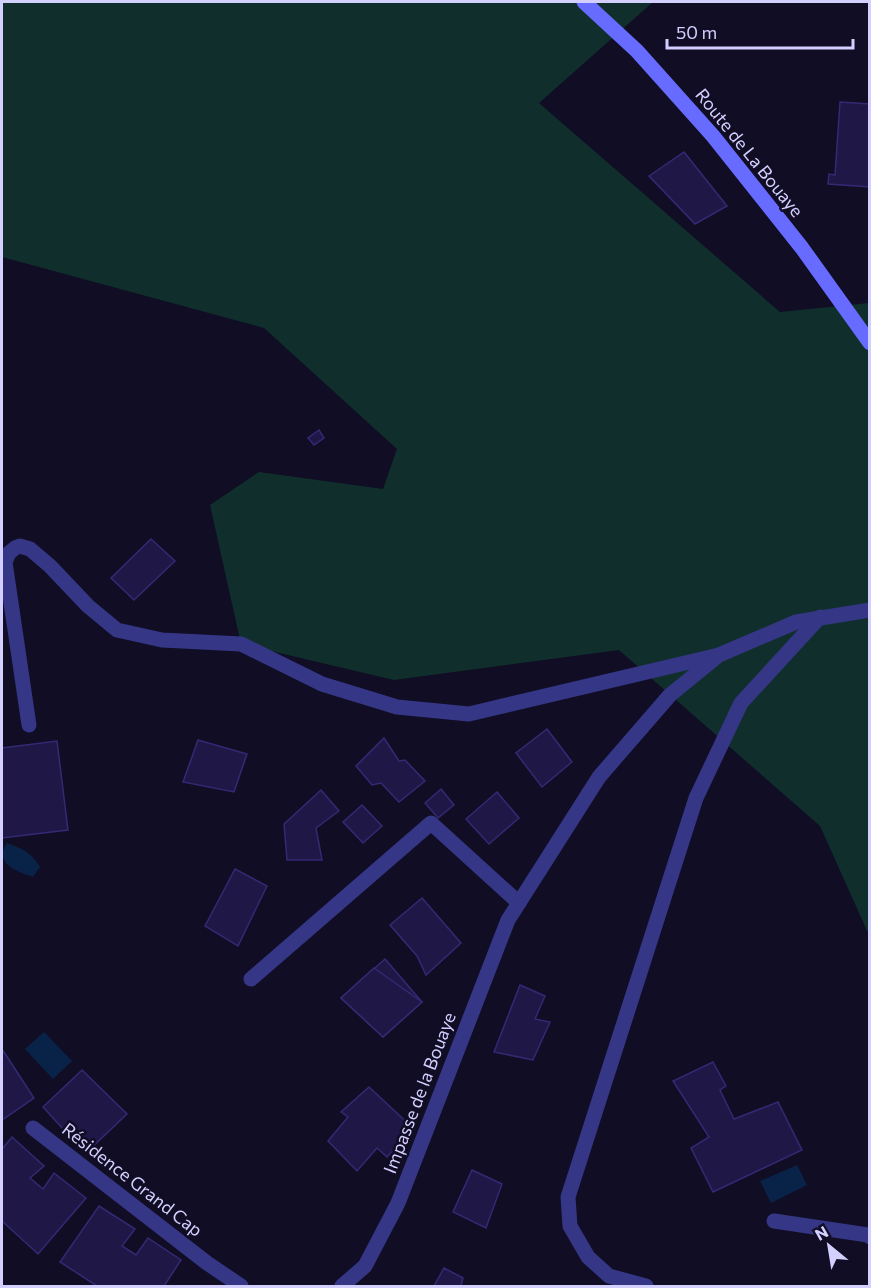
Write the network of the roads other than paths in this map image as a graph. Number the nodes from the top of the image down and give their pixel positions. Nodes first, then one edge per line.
1 (584, 2) edge
2 (870, 343) edge
3 (870, 610) edge
4 (820, 618) junction
5 (718, 655) junction
6 (29, 726) dead end
7 (519, 903) junction
8 (251, 979) dead end
9 (33, 1128) dead end
10 (774, 1221) dead end
11 (870, 1237) edge
12 (367, 1261) junction
13 (241, 1287) edge
14 (342, 1287) edge
15 (355, 1287) edge
16 (646, 1287) edge

1 - 2 main road, Route de La Bouaye
3 - 4 street, Impasse de la Bouaye
4 - 5 street, Impasse de la Bouaye
4 - 16 street
5 - 6 street
5 - 7 street, Impasse de la Bouaye
7 - 8 street
7 - 12 street, Impasse de la Bouaye
9 - 13 street, Résidence Grand Cap
10 - 11 street
12 - 14 street, Impasse de la Bouaye
12 - 15 street

